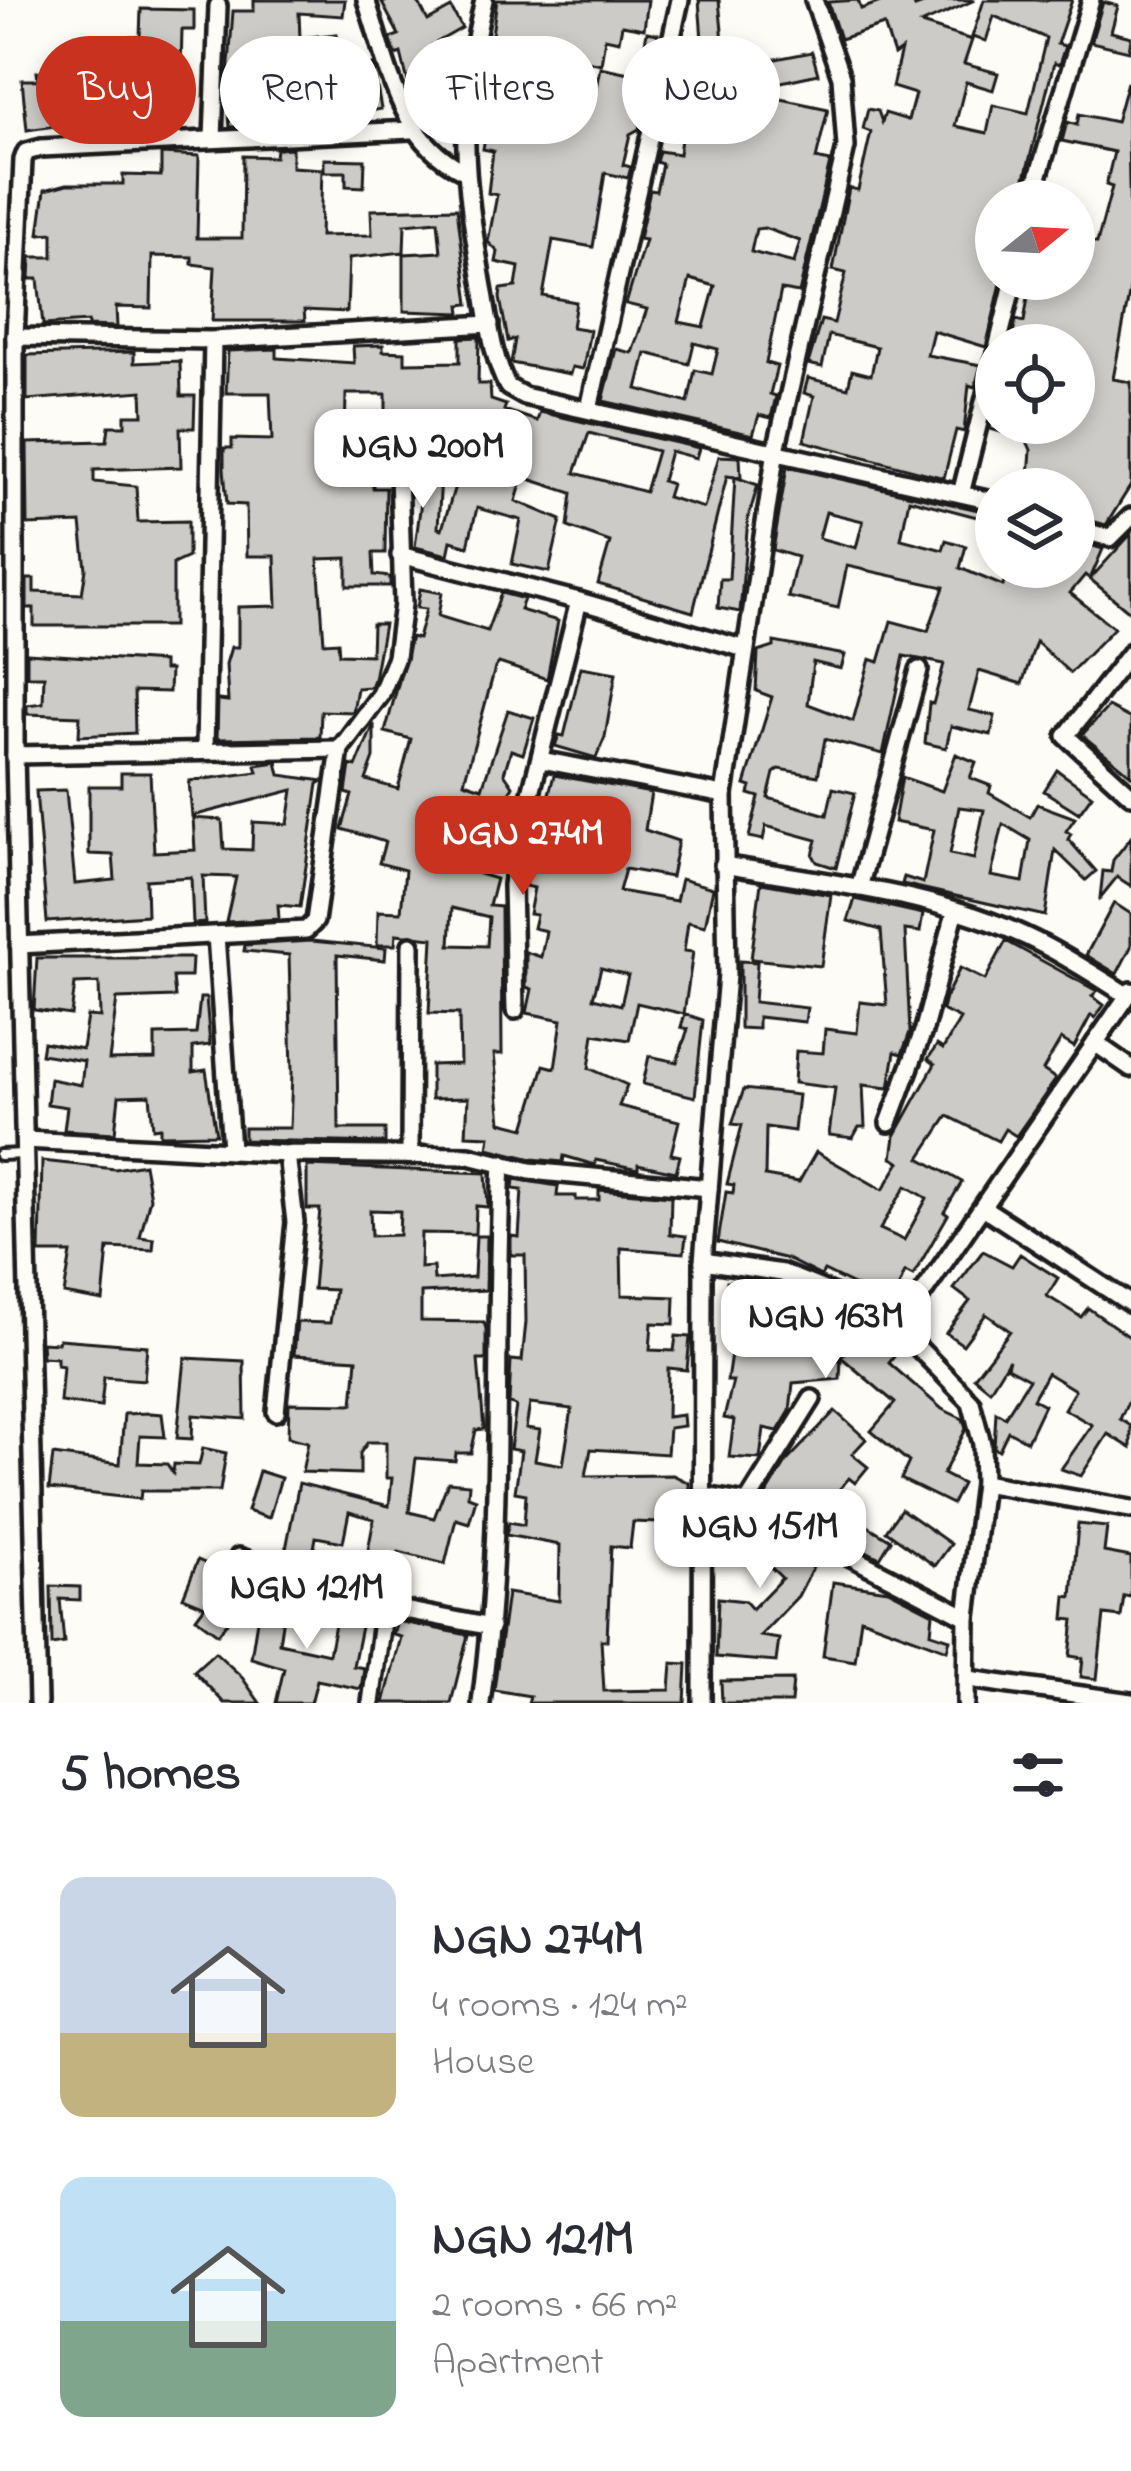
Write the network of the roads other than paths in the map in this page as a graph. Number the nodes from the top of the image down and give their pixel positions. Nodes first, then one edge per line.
1 (366, 0) edge
2 (484, 0) edge
3 (680, 0) edge
4 (814, 0) edge
5 (1090, 0) edge
6 (218, 6) dead end
7 (404, 110) edge
8 (404, 130) edge
9 (213, 139) junction
10 (424, 144) edge
11 (463, 170) junction
12 (1037, 180) edge
13 (490, 324) junction
14 (15, 337) junction
15 (213, 340) junction
16 (590, 409) junction
17 (975, 438) edge
18 (398, 440) dead end
19 (776, 450) junction
20 (962, 490) junction
21 (975, 495) edge
22 (1131, 517) edge
23 (1095, 534) edge
24 (400, 555) junction
25 (579, 601) junction
26 (746, 650) junction
27 (1131, 652) edge
28 (920, 670) dead end
29 (340, 749) junction
30 (205, 751) junction
31 (15, 754) junction
32 (541, 760) junction
33 (724, 795) junction
34 (1131, 796) edge
35 (723, 865) junction
36 (859, 888) junction
37 (955, 913) junction
38 (0, 921) edge
39 (216, 935) junction
40 (20, 937) junction
41 (411, 945) dead end
42 (1129, 993) edge
43 (514, 1010) dead end
44 (1095, 1043) junction
45 (1131, 1068) edge
46 (889, 1123) dead end
47 (25, 1147) junction
48 (231, 1150) junction
49 (287, 1154) junction
50 (0, 1155) edge
51 (410, 1155) junction
52 (502, 1163) junction
53 (709, 1188) junction
54 (984, 1208) junction
55 (703, 1261) junction
56 (1131, 1304) edge
57 (899, 1328) junction
58 (812, 1400) dead end
59 (276, 1412) dead end
60 (983, 1483) junction
61 (705, 1496) junction
62 (747, 1503) junction
63 (1131, 1509) edge
64 (239, 1557) dead end
65 (384, 1606) junction
66 (968, 1617) junction
67 (491, 1627) junction
68 (969, 1679) junction
69 (1131, 1702) edge
70 (38, 1703) edge
71 (371, 1703) edge
72 (481, 1703) edge
73 (702, 1703) edge
74 (966, 1703) edge

1 - 7 street
2 - 11 street
3 - 16 street
4 - 19 street
5 - 12 street
6 - 9 street
8 - 9 street
9 - 14 street
10 - 11 street
11 - 13 street
13 - 15 street
13 - 16 street
14 - 15 street
14 - 31 street
15 - 30 street
16 - 19 street
17 - 20 street
18 - 24 street
19 - 20 street
19 - 26 street
20 - 21 street
22 - 23 street
24 - 25 street
24 - 29 street
25 - 26 street
25 - 32 street
26 - 33 street
27 - 34 street
28 - 36 street
29 - 30 street
29 - 39 street
30 - 31 street
31 - 40 street
32 - 33 street
32 - 43 street
33 - 35 street
35 - 36 street
35 - 53 street
36 - 37 street
37 - 42 street
37 - 46 street
38 - 40 street
39 - 40 street
39 - 48 street
40 - 47 street
41 - 51 street
42 - 44 street
44 - 45 street
44 - 54 street
47 - 48 street
47 - 50 lane
47 - 70 street
48 - 49 street
49 - 51 street
49 - 59 street
51 - 52 street
52 - 53 street
52 - 67 street
53 - 55 street
54 - 56 street
54 - 57 street
55 - 57 street
55 - 61 street
57 - 60 street
58 - 62 street
60 - 63 street
60 - 66 street
61 - 62 street
61 - 73 street
62 - 66 street
64 - 65 street
65 - 67 street
65 - 71 street
66 - 68 street
67 - 72 street
68 - 69 street
68 - 74 street

